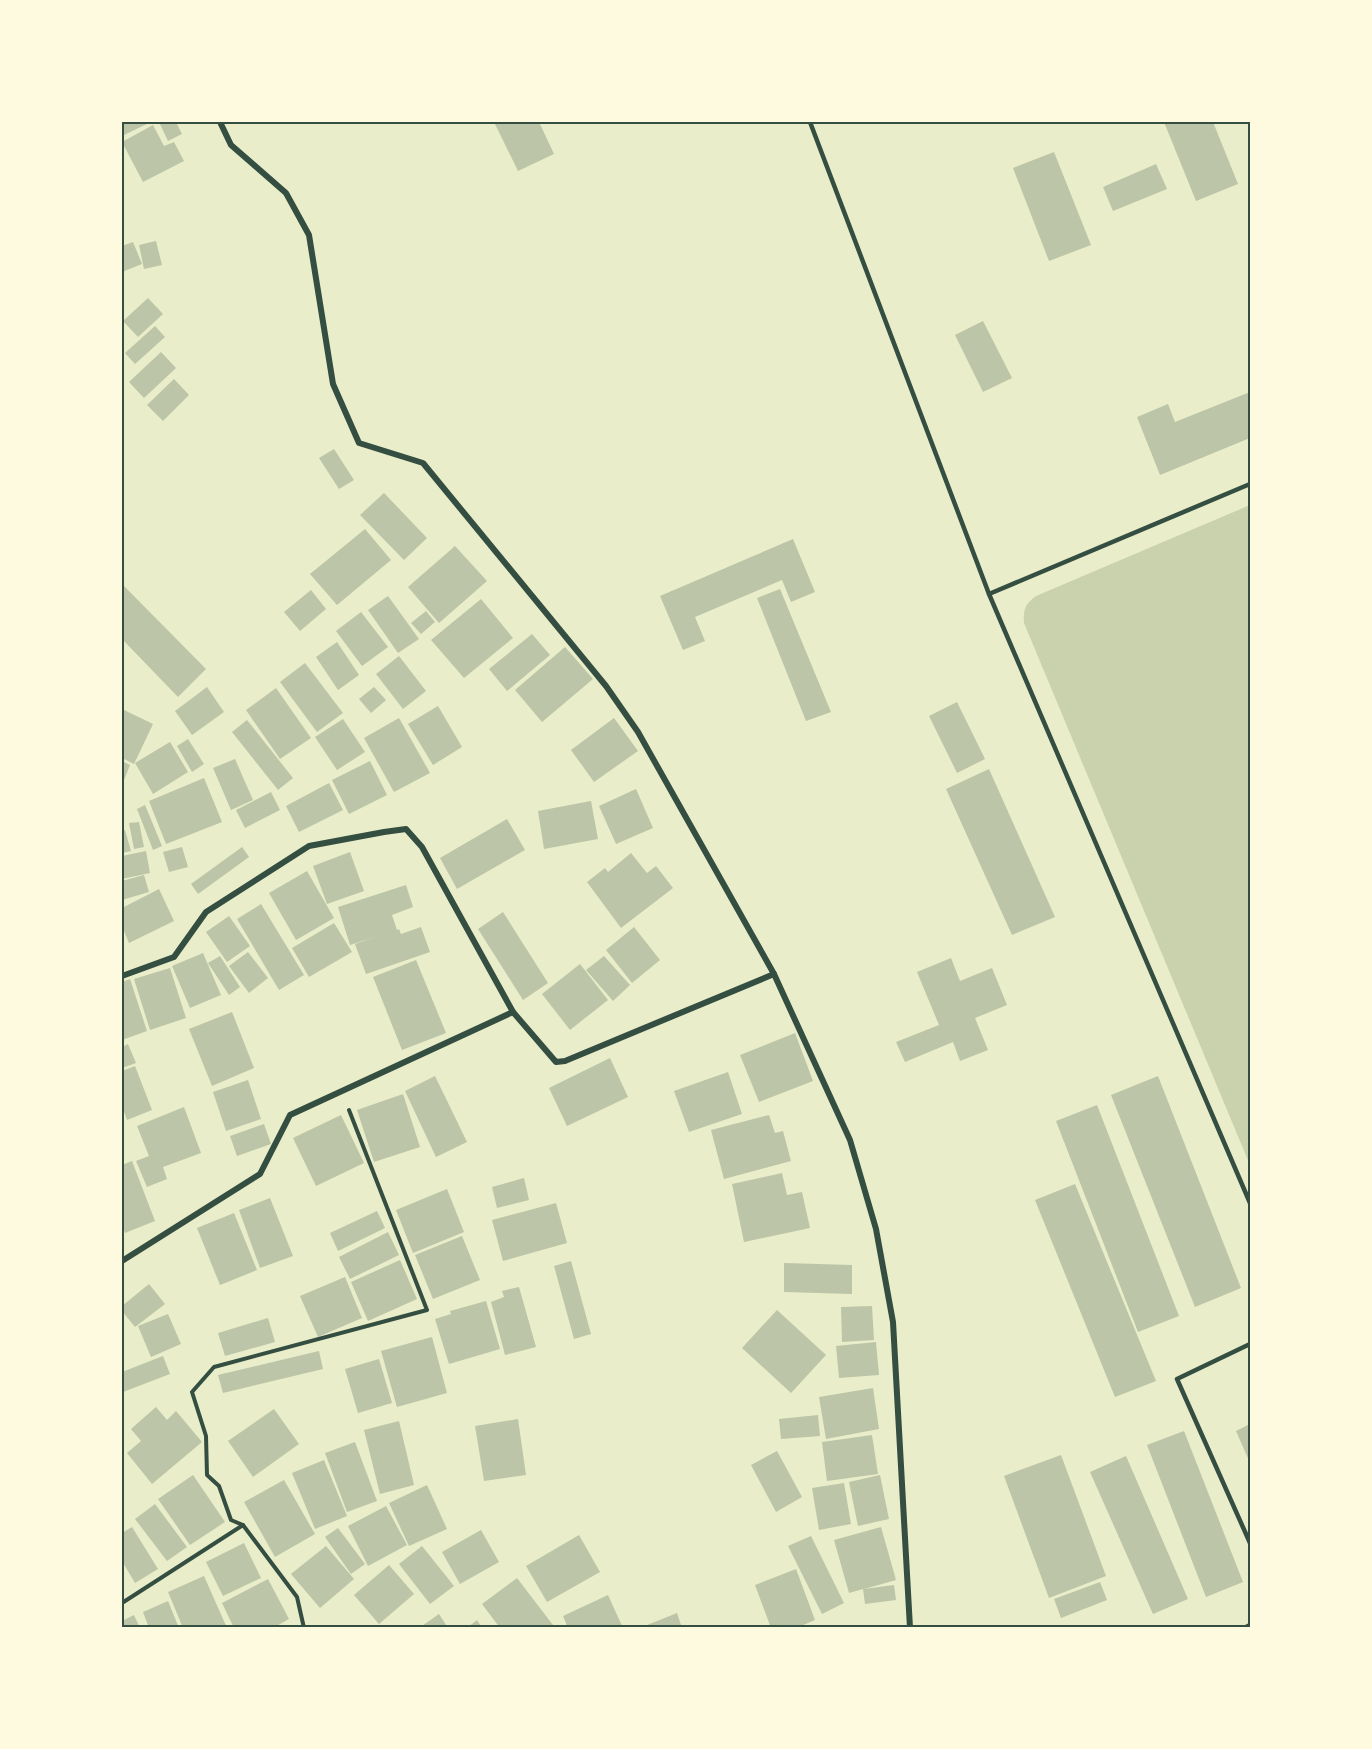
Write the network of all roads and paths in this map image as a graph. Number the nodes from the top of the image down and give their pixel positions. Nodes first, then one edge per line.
1 (220, 122) edge
2 (810, 122) edge
3 (1251, 483) edge
4 (989, 594) junction
5 (774, 974) junction
6 (122, 976) edge
7 (513, 1012) junction
8 (342, 1093) junction
9 (1251, 1203) edge
10 (122, 1261) edge
11 (1251, 1344) edge
12 (243, 1525) junction
13 (1251, 1543) edge
14 (122, 1603) edge
15 (1251, 1625) edge
16 (303, 1628) edge
17 (910, 1628) edge
18 (1244, 1628) edge

1 - 5 street
2 - 4 lane
3 - 4 lane
4 - 9 lane
5 - 7 street
5 - 17 street
6 - 7 street
7 - 8 street
8 - 10 street
8 - 12 path
11 - 13 lane
12 - 14 path
12 - 16 path
15 - 18 lane

